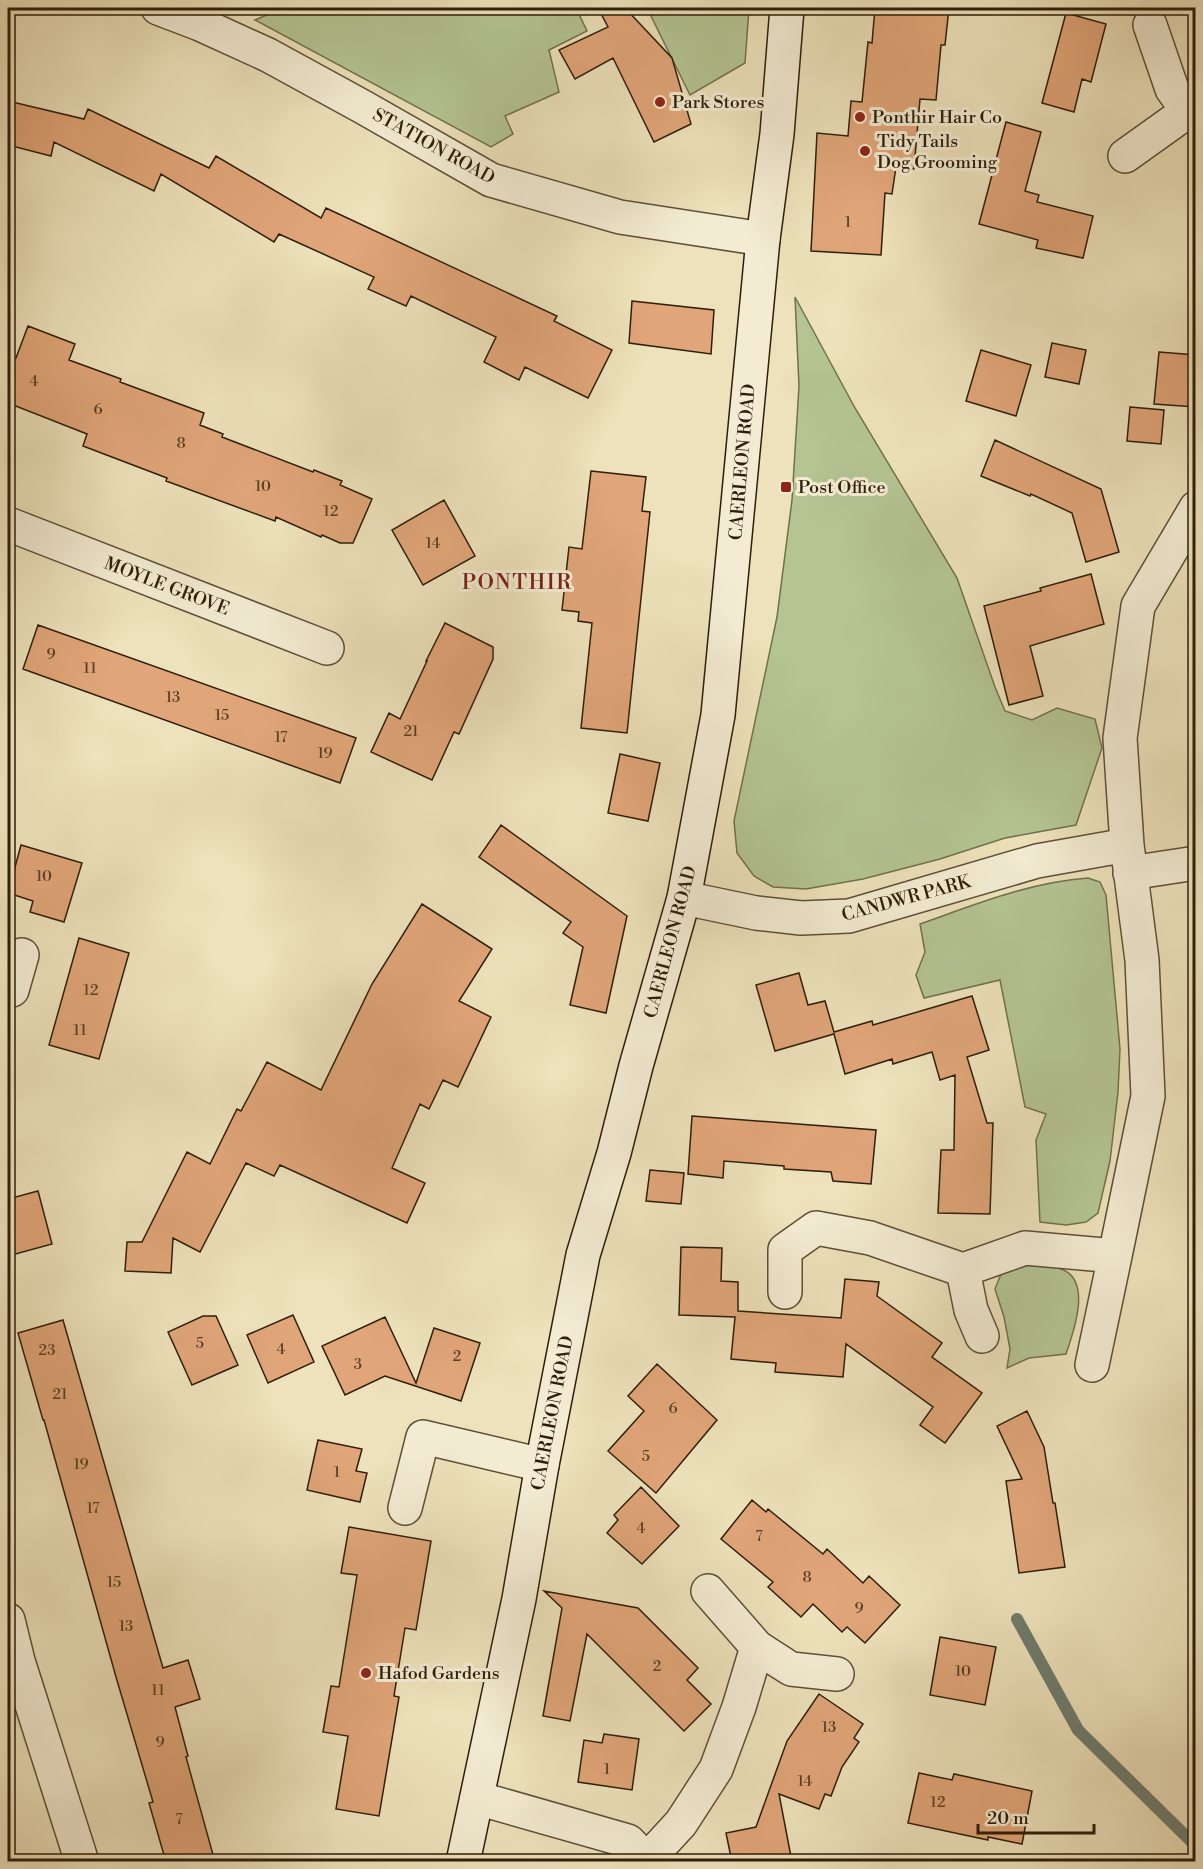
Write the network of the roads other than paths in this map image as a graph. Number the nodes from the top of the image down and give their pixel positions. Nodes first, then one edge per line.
1 (158, 8) edge
2 (787, 8) edge
3 (1150, 25) dead end
4 (1192, 112) edge
5 (1125, 156) dead end
6 (763, 239) junction
7 (1196, 508) edge
8 (8, 524) edge
9 (327, 648) dead end
10 (1129, 859) junction
11 (1196, 863) edge
12 (684, 898) junction
13 (22, 955) dead end
14 (8, 988) edge
15 (1115, 1256) junction
16 (963, 1270) junction
17 (785, 1292) dead end
18 (982, 1336) dead end
19 (1092, 1365) dead end
20 (542, 1465) junction
21 (405, 1508) dead end
22 (708, 1591) dead end
23 (8, 1620) edge
24 (757, 1647) junction
25 (837, 1674) dead end
26 (477, 1798) junction
27 (648, 1861) edge
28 (82, 1862) edge
29 (463, 1862) edge

1 - 6 street, STATION ROAD
2 - 6 street, CAERLEON ROAD
3 - 4 street
4 - 5 street
6 - 12 street, CAERLEON ROAD
7 - 10 street
8 - 9 street, MOYLE GROVE
10 - 11 street, CANDWR PARK
10 - 12 street, CANDWR PARK
10 - 15 street
12 - 20 street, CAERLEON ROAD
13 - 14 street
15 - 16 street
15 - 19 street
16 - 17 street
16 - 18 street
20 - 21 street
20 - 26 street, CAERLEON ROAD
22 - 24 street
23 - 28 street
24 - 25 street
24 - 27 street
26 - 27 street
26 - 29 street, CAERLEON ROAD

